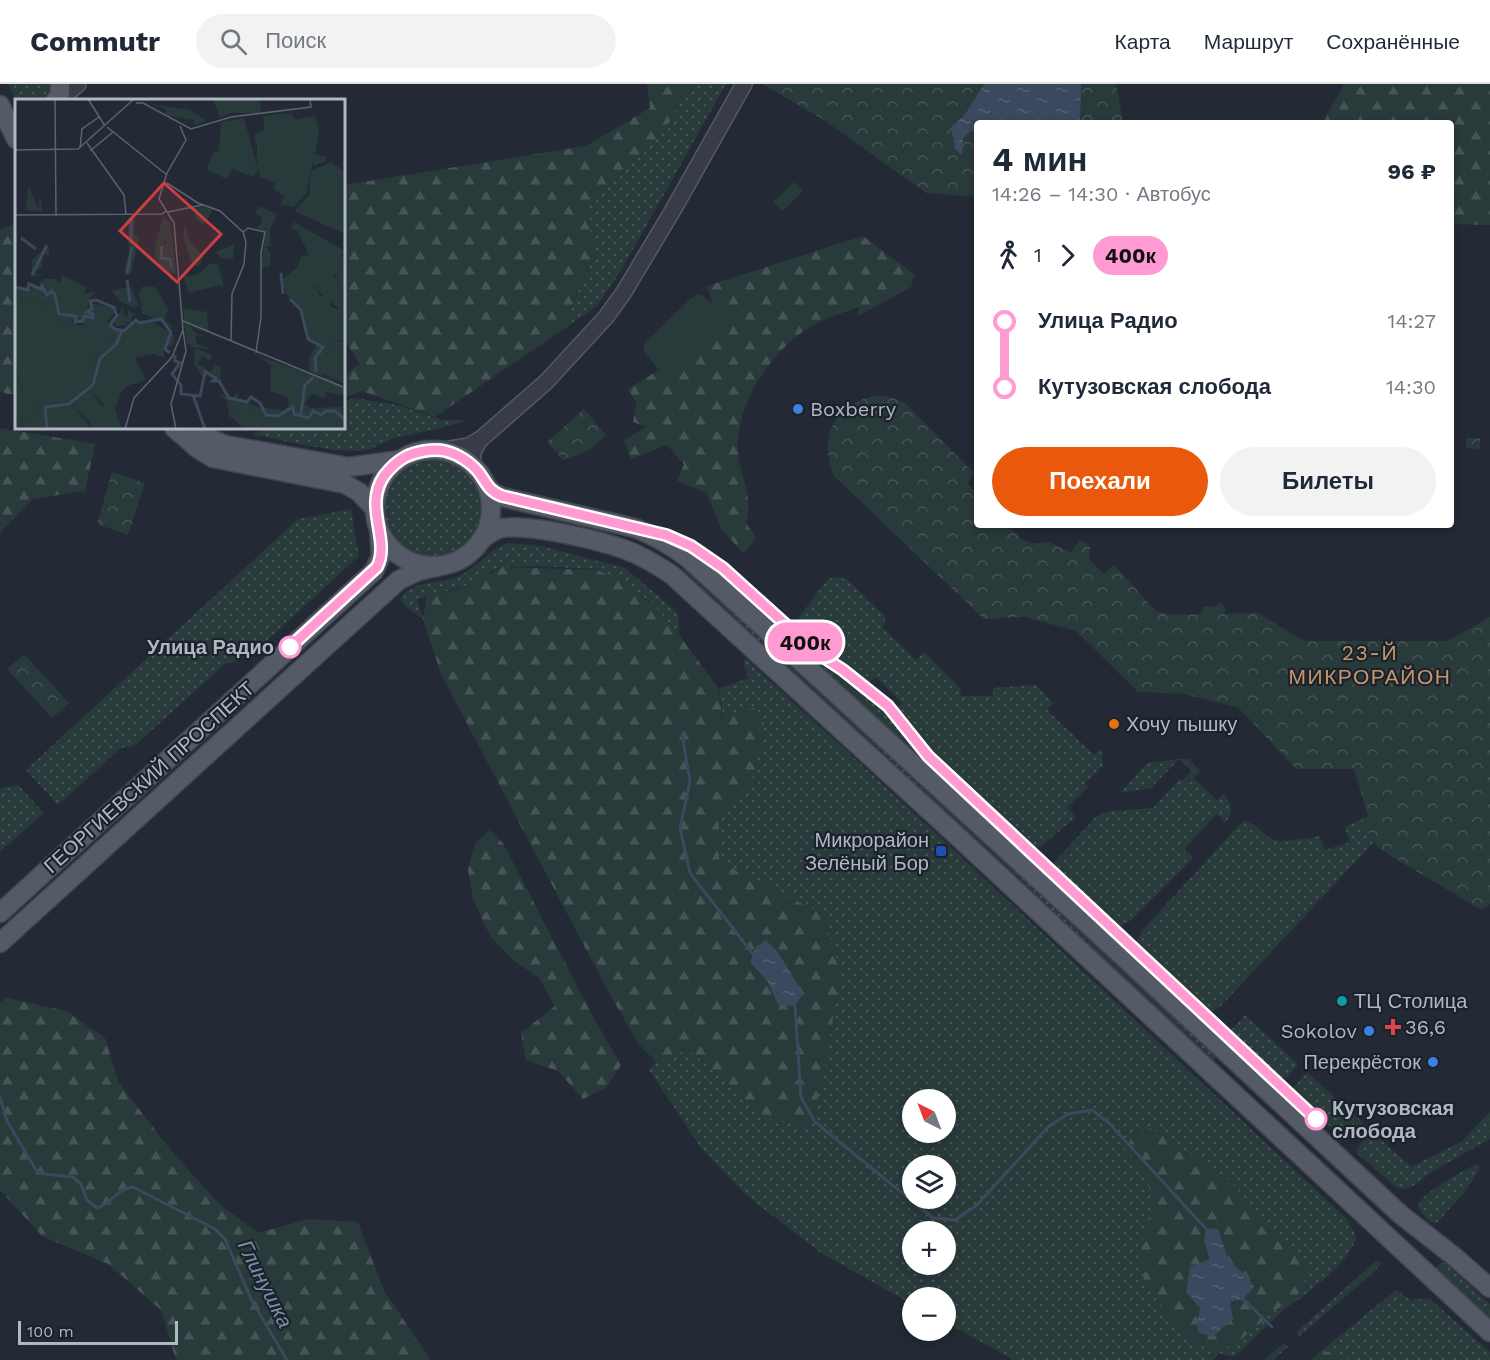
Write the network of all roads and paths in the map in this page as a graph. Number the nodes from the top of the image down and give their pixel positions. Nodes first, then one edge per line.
1 (60, 84) edge
2 (78, 84) edge
3 (744, 84) edge
4 (58, 99) edge
5 (59, 99) edge
6 (6, 110) edge
7 (15, 136) edge
8 (175, 429) edge
9 (194, 429) edge
10 (482, 438) junction
11 (444, 450) junction
12 (400, 460) junction
13 (474, 467) junction
14 (486, 485) junction
15 (375, 509) junction
16 (379, 529) junction
17 (482, 539) junction
18 (445, 565) junction
19 (0, 913) edge
20 (0, 943) edge
21 (1490, 1288) edge
22 (1490, 1332) edge

1 - 4 main road
2 - 5 street
3 - 10 street
6 - 7 main road
8 - 15 main road
9 - 12 main road
10 - 11 street
10 - 13 street
11 - 12 main road
11 - 13 main road
12 - 15 main road
13 - 14 main road
14 - 17 main road
14 - 21 main road
15 - 16 main road
16 - 18 main road
16 - 19 main road, ГЕОРГИЕВСКИЙ ПРОСПЕКТ
17 - 18 main road
17 - 22 main road
18 - 20 main road, ГЕОРГИЕВСКИЙ ПРОСПЕКТ

